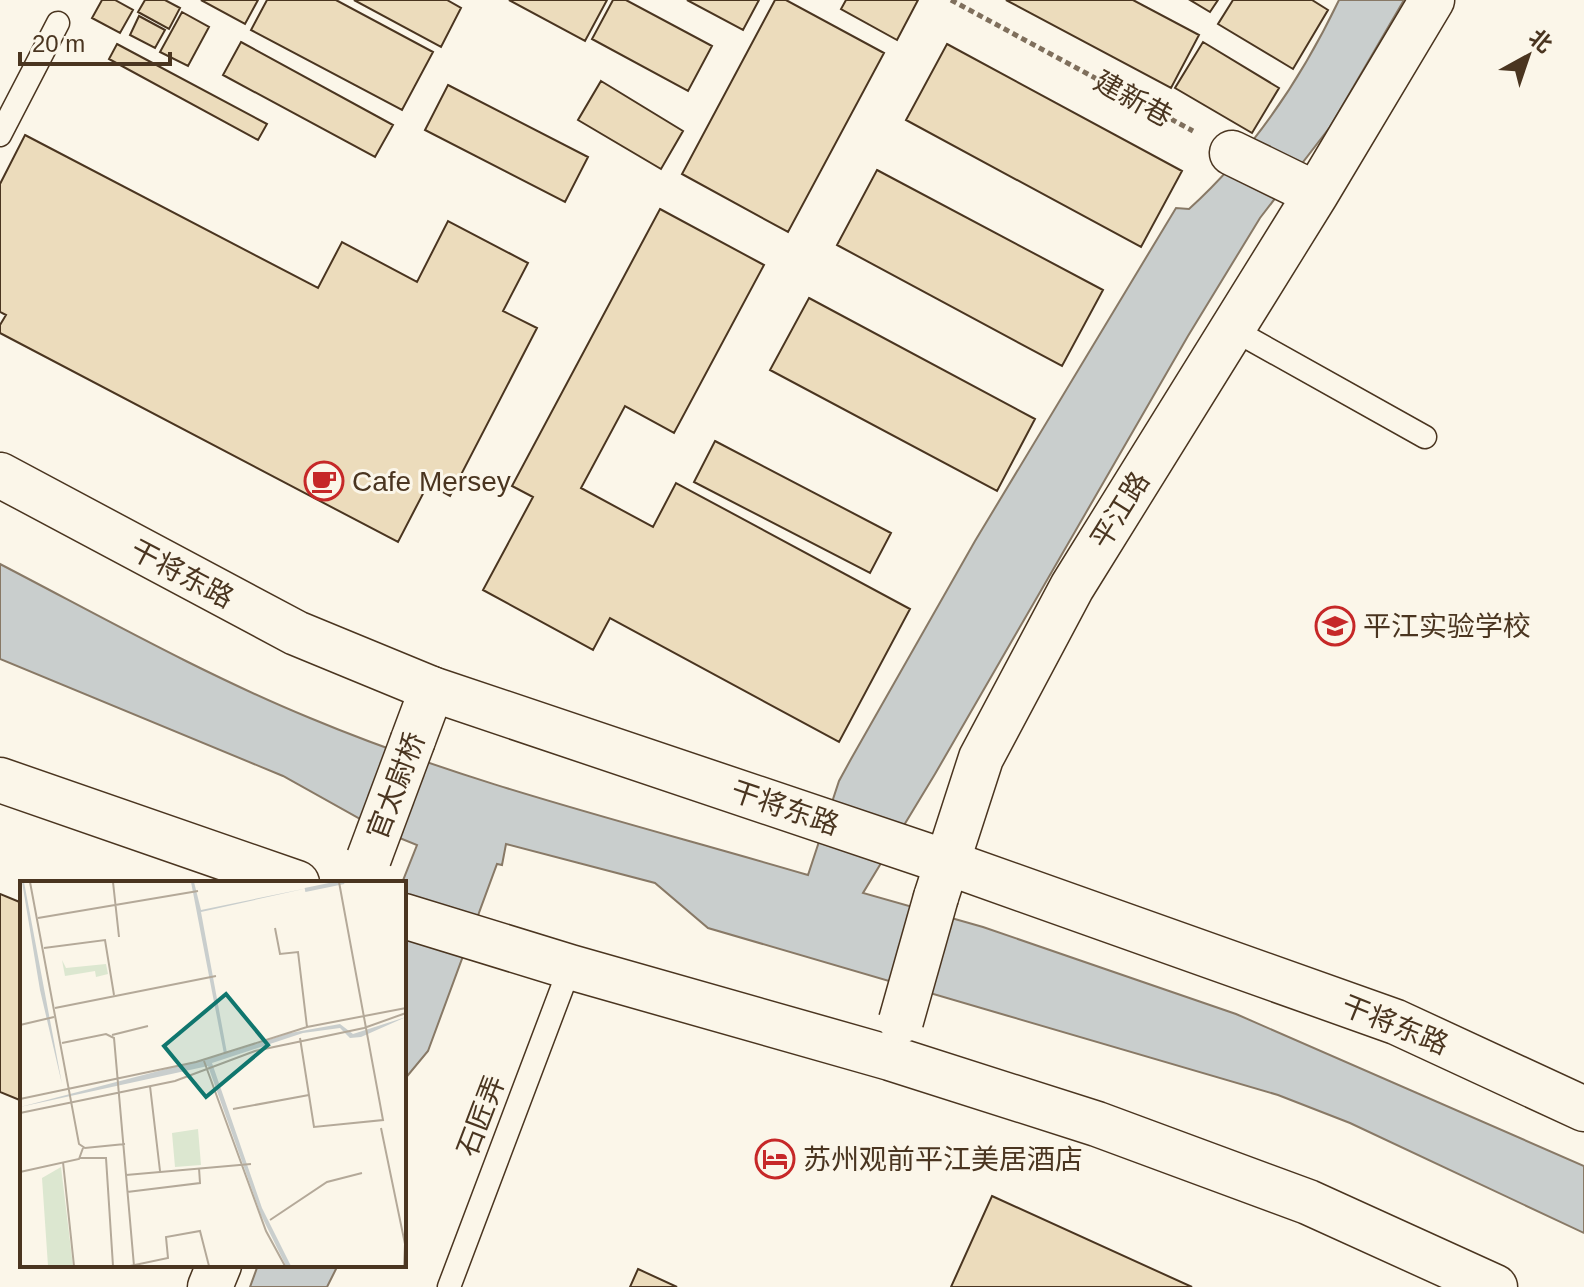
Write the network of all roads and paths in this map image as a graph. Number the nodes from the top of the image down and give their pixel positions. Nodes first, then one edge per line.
1 (951, 0) edge
2 (1432, 0) edge
3 (58, 23) dead end
4 (0, 135) edge
5 (1232, 153) joint
6 (1306, 190) junction
7 (1232, 329) junction
8 (1425, 437) dead end
9 (0, 475) edge
10 (432, 689) junction
11 (0, 780) edge
12 (364, 871) edge
13 (934, 871) junction
14 (291, 881) edge
15 (406, 917) edge
16 (570, 967) junction
17 (896, 1039) junction
18 (1584, 1109) edge
19 (218, 1267) edge
20 (210, 1287) edge
21 (449, 1287) edge
22 (1495, 1287) edge

1 - 5 path, 建新巷
2 - 6 main road, 平江路
3 - 4 lane
5 - 6 main road
6 - 7 main road, 平江路
7 - 8 lane
7 - 13 main road, 平江路
9 - 10 main road, 干将东路
10 - 12 main road, 官太尉桥, bridge
10 - 13 main road, 干将东路
11 - 14 main road
13 - 17 main road, 平江路, bridge
13 - 18 main road, 干将东路
15 - 16 main road
16 - 17 main road
16 - 21 lane, 石匠弄
17 - 22 main road
19 - 20 main road

